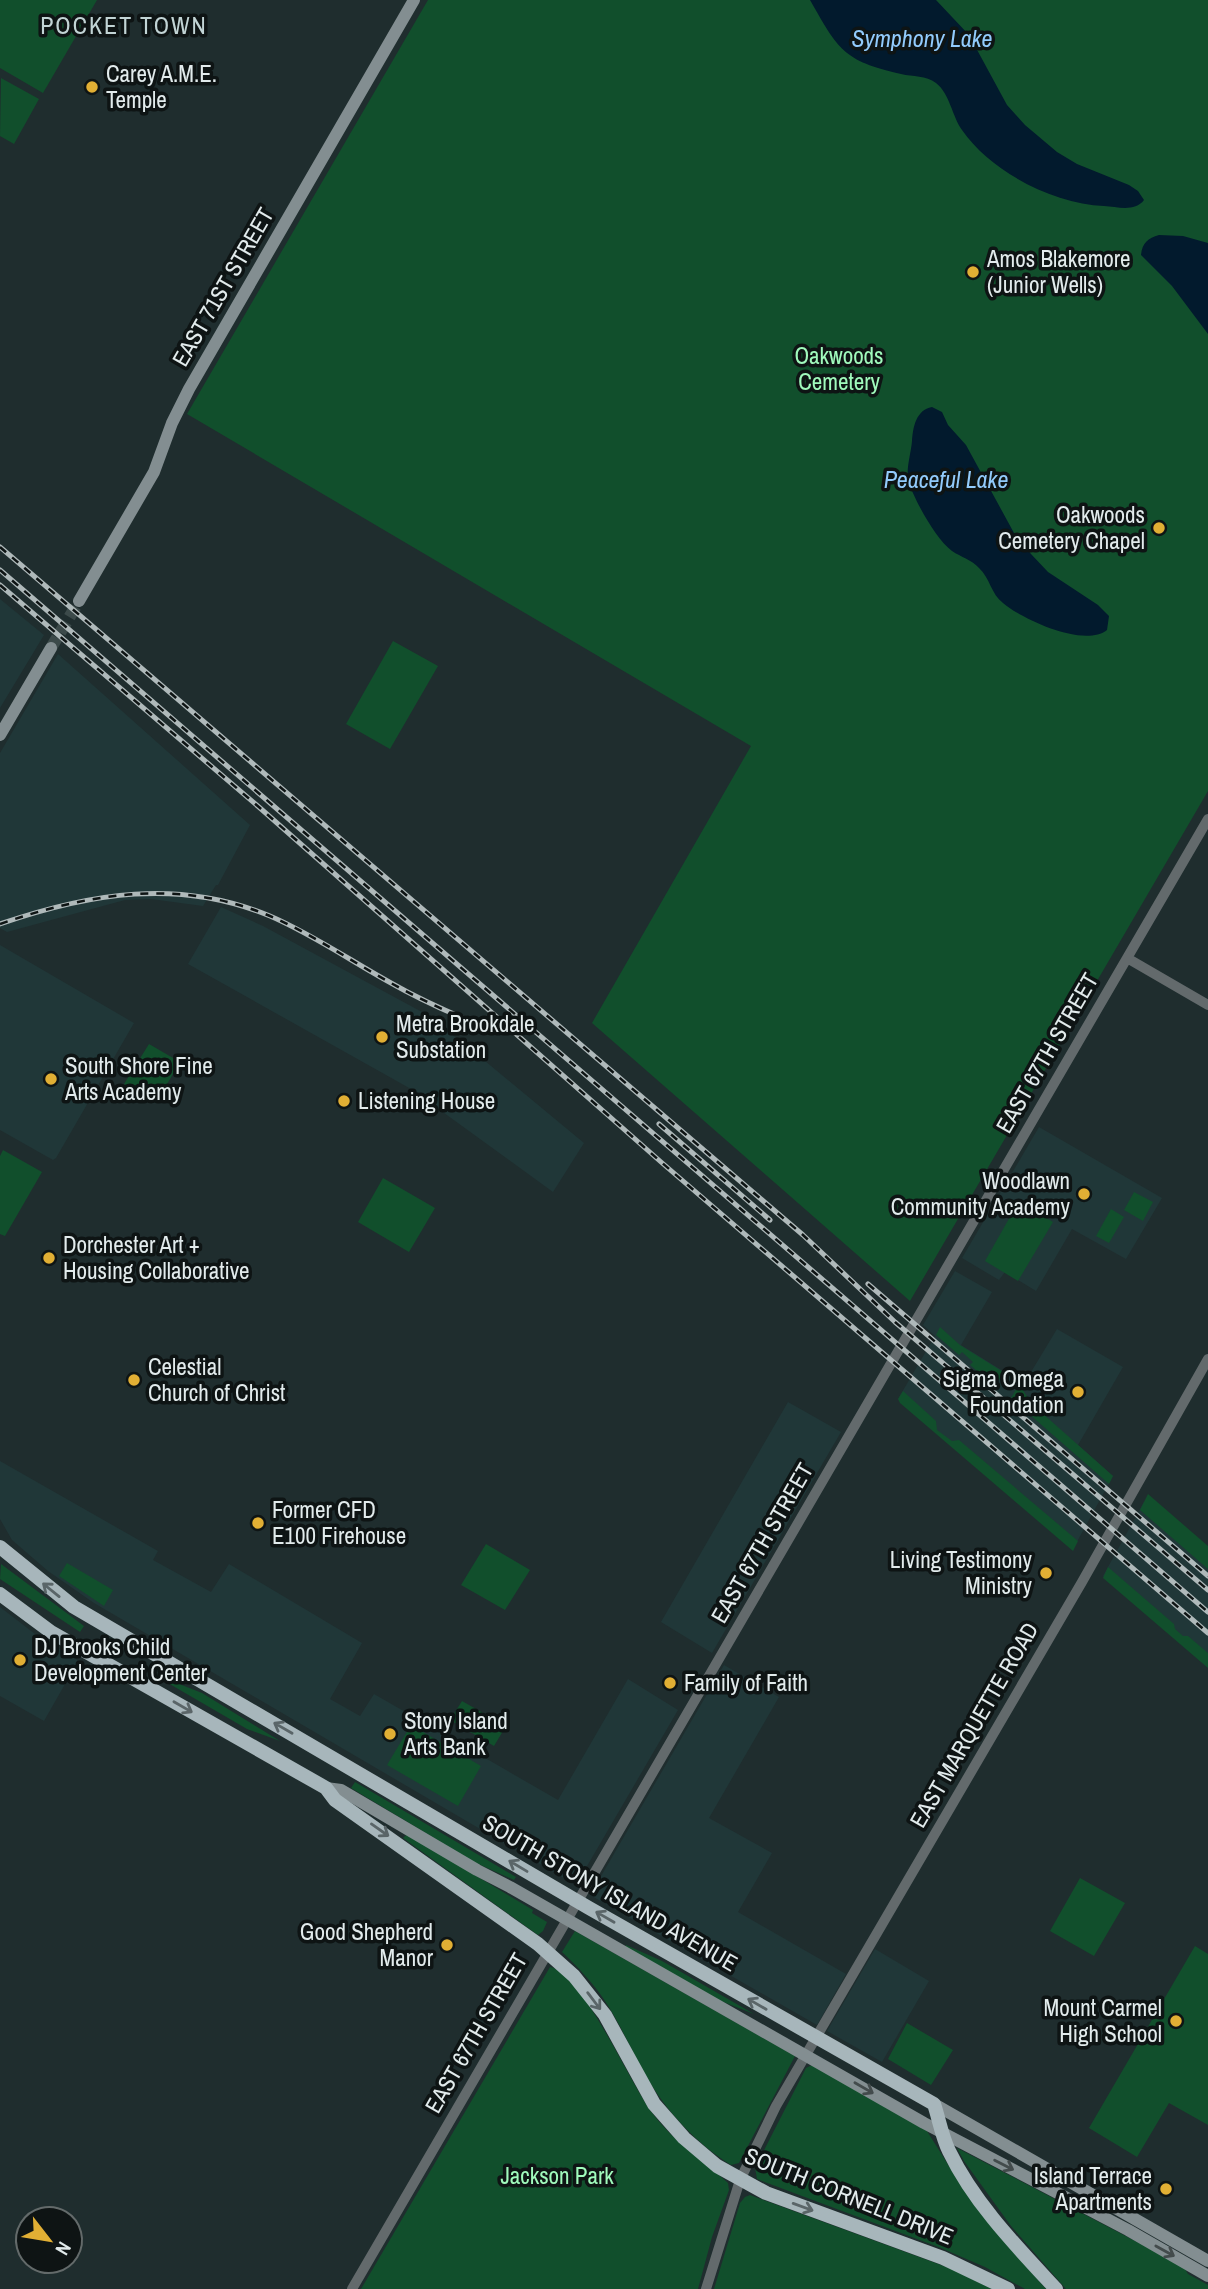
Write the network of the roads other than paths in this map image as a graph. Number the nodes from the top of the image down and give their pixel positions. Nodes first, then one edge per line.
1 (414, 0) edge
2 (79, 601) tunnel mouth
3 (51, 648) tunnel mouth
4 (0, 735) edge
5 (1208, 819) edge
6 (1127, 958) junction
7 (1208, 1005) edge
8 (1208, 1359) edge
9 (0, 1548) edge
10 (0, 1594) edge
11 (326, 1788) junction
12 (577, 1901) junction
13 (566, 1919) junction
14 (547, 1952) junction
15 (816, 2037) junction
16 (805, 2054) junction
17 (934, 2104) junction
18 (944, 2133) junction
19 (740, 2180) junction
20 (1208, 2261) edge
21 (1208, 2276) edge
22 (352, 2289) edge
23 (706, 2289) edge
24 (1008, 2289) edge
25 (1056, 2289) edge

1 - 2 main road, EAST 71ST STREET
3 - 4 main road
5 - 6 street, EAST 67TH STREET
6 - 7 street
6 - 12 street, EAST 67TH STREET
8 - 15 street, EAST MARQUETTE ROAD
12 -> 9 highway, SOUTH STONY ISLAND AVENUE
10 -> 11 highway, SOUTH STONY ISLAND AVENUE
11 - 13 main road, SOUTH STONY ISLAND AVENUE
11 -> 14 highway, SOUTH CORNELL DRIVE
12 - 13 street, EAST 67TH STREET
15 -> 12 highway, SOUTH STONY ISLAND AVENUE
13 - 14 street, EAST 67TH STREET
13 - 16 main road, SOUTH STONY ISLAND AVENUE
14 -> 19 highway, SOUTH CORNELL DRIVE
14 - 22 street, EAST 67TH STREET
15 - 16 street, EAST MARQUETTE ROAD
15 - 17 highway, SOUTH STONY ISLAND AVENUE
16 -> 18 main road, SOUTH STONY ISLAND AVENUE
16 - 19 street, EAST MARQUETTE ROAD
17 - 18 highway, SOUTH CORNELL DRIVE
17 - 20 main road, SOUTH STONY ISLAND AVENUE
18 -> 21 main road, SOUTH STONY ISLAND AVENUE
18 - 25 highway, SOUTH CORNELL DRIVE
19 - 23 street, EAST MARQUETTE ROAD
19 -> 24 highway, SOUTH CORNELL DRIVE

